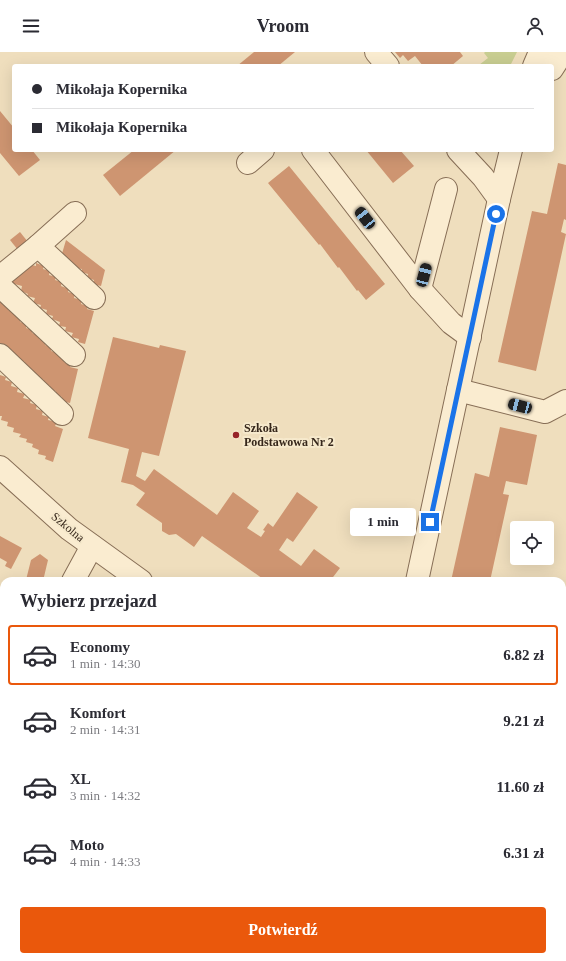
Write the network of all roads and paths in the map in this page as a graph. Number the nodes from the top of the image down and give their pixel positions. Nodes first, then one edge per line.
1 (376, 52) edge
2 (540, 52) edge
3 (563, 52) edge
4 (386, 64) edge
5 (535, 64) edge
6 (554, 66) edge
7 (315, 152) edge
8 (460, 152) edge
9 (511, 152) edge
10 (446, 189) dead end
11 (499, 199) junction
12 (75, 213) dead end
13 (38, 246) junction
14 (0, 277) edge
15 (0, 286) edge
16 (420, 289) junction
17 (94, 298) dead end
18 (470, 337) junction
19 (0, 355) edge
20 (74, 355) dead end
21 (458, 390) junction
22 (566, 401) edge
23 (62, 414) dead end
24 (0, 467) edge
25 (92, 546) junction
26 (75, 577) edge
27 (135, 577) edge
28 (418, 577) edge

1 - 4 street
2 - 5 street
3 - 6 street
7 - 16 street
8 - 11 street
9 - 11 street
10 - 16 street
11 - 18 street
12 - 13 street
13 - 14 street
13 - 17 street
15 - 20 street
16 - 18 street
18 - 21 street
19 - 23 street
21 - 22 street
21 - 28 street
24 - 25 street, Szkolna
25 - 26 street
25 - 27 street, Szkolna

